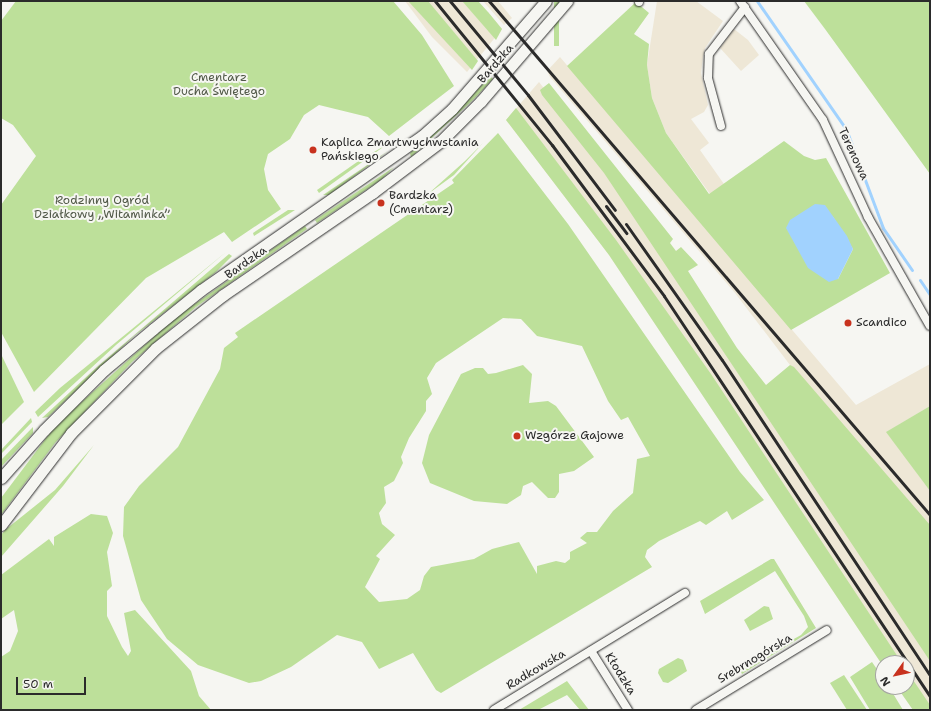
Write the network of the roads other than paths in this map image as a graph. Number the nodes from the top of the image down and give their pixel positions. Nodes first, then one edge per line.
1 (546, 1) edge
2 (567, 1) edge
3 (743, 4) edge
4 (721, 126) dead end
5 (930, 326) edge
6 (1, 478) edge
7 (1, 525) edge
8 (685, 593) dead end
9 (827, 630) dead end
10 (592, 651) junction
11 (494, 710) edge
12 (628, 710) edge
13 (696, 710) edge

1 - 6 main road, Bardzka
2 - 7 main road, Bardzka
3 - 4 street
3 - 5 street, Terenowa
8 - 10 street
9 - 13 street, Srebrnogórska
10 - 11 street, Radkowska
10 - 12 street, Kłodzka

